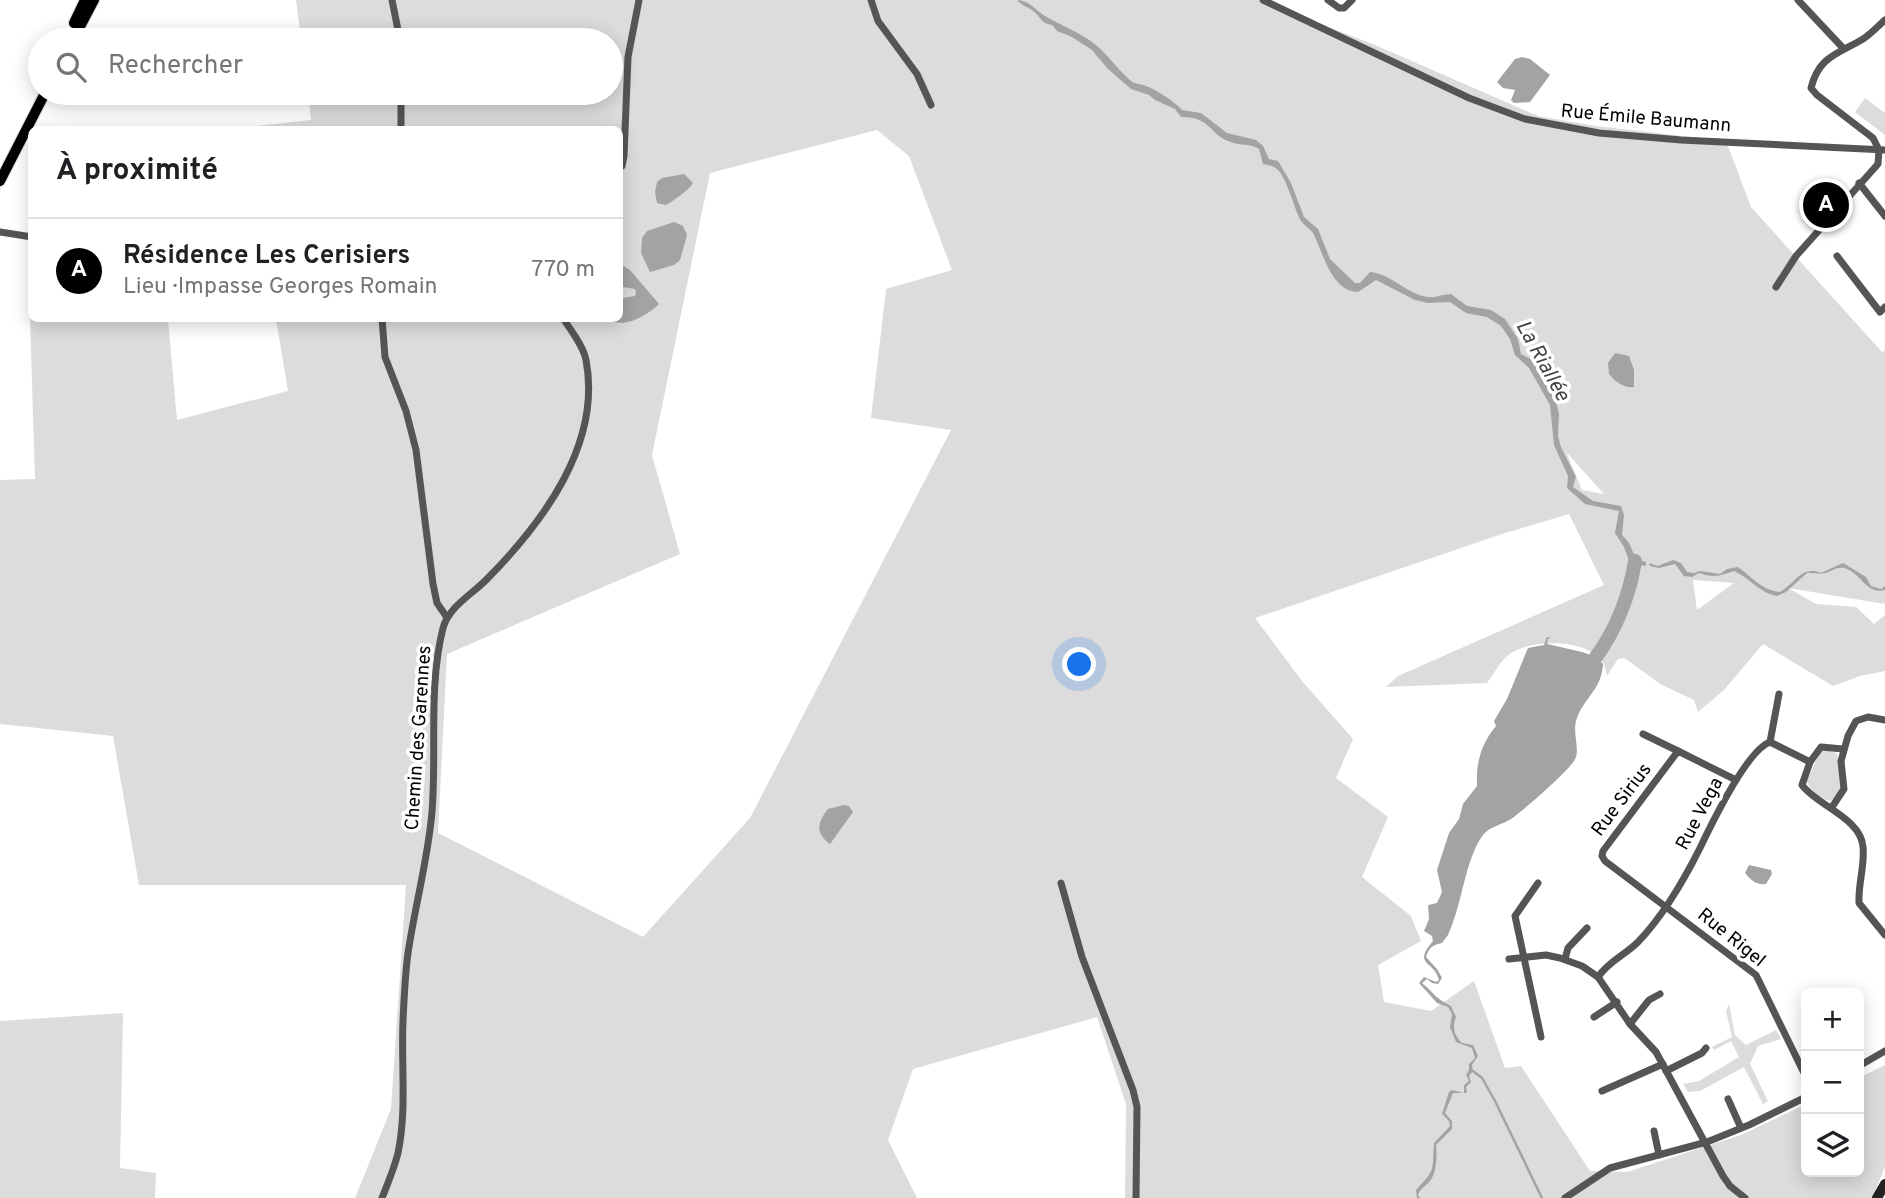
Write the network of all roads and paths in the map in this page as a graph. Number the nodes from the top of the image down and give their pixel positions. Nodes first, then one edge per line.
1 (392, 0) edge
2 (639, 0) edge
3 (872, 0) edge
4 (1263, 0) edge
5 (1328, 0) edge
6 (1352, 0) edge
7 (1798, 0) edge
8 (91, 1) edge
9 (1885, 20) edge
10 (74, 28) edge
11 (79, 28) edge
12 (398, 28) edge
13 (1843, 48) junction
14 (38, 105) edge
15 (401, 105) edge
16 (930, 105) dead end
17 (401, 126) edge
18 (1882, 150) edge
19 (623, 159) edge
20 (0, 181) edge
21 (1859, 183) junction
22 (1885, 216) edge
23 (0, 232) edge
24 (28, 236) edge
25 (1837, 256) dead end
26 (1776, 287) dead end
27 (1885, 307) edge
28 (382, 322) edge
29 (566, 322) edge
30 (446, 616) junction
31 (1779, 694) dead end
32 (1885, 720) edge
33 (1643, 734) dead end
34 (1770, 742) junction
35 (1843, 749) junction
36 (1678, 751) junction
37 (1810, 762) junction
38 (1736, 780) junction
39 (1832, 807) junction
40 (1061, 883) dead end
41 (1538, 883) dead end
42 (1665, 906) junction
43 (1587, 928) dead end
44 (1885, 935) edge
45 (1522, 956) junction
46 (1509, 958) dead end
47 (1564, 959) junction
48 (1598, 977) junction
49 (1660, 994) dead end
50 (1616, 1002) junction
51 (1594, 1017) dead end
52 (1630, 1024) junction
53 (1541, 1037) dead end
54 (1706, 1048) dead end
55 (1885, 1051) edge
56 (1864, 1063) edge
57 (1801, 1067) edge
58 (1664, 1068) junction
59 (1602, 1091) dead end
60 (1728, 1099) dead end
61 (1801, 1099) edge
62 (1741, 1128) junction
63 (1654, 1131) dead end
64 (1707, 1142) junction
65 (1659, 1155) junction
66 (1885, 1184) edge
67 (382, 1198) edge
68 (1136, 1198) edge
69 (1564, 1198) edge
70 (1745, 1198) edge
71 (1877, 1198) edge

1 - 12 street
2 - 19 street
3 - 16 street
4 - 18 street, Rue Émile Baumann
5 - 6 street
7 - 13 street
8 - 10 main road
8 - 11 main road
9 - 13 street
13 - 18 street
14 - 20 main road
15 - 17 street
18 - 21 street
21 - 22 street
21 - 26 street
23 - 24 street
25 - 27 street
28 - 30 street
29 - 30 street
30 - 67 street, Chemin des Garennes
31 - 34 street
32 - 35 street
33 - 36 street
34 - 37 street
34 - 38 street, Rue Vega
35 - 37 street
35 - 39 street
36 - 38 street
36 - 42 street, Rue Sirius
37 - 39 street
38 - 42 street, Rue Vega
39 - 44 street
40 - 68 street
41 - 45 street
42 - 48 street, Rue Vega
42 - 57 street, Rue Rigel
43 - 47 street
45 - 46 street
45 - 47 street
45 - 53 street
47 - 48 street
48 - 50 street
49 - 52 street
50 - 51 street
50 - 52 street
52 - 58 street
54 - 58 street
55 - 56 street
58 - 59 street
58 - 64 street
60 - 62 street
61 - 62 street
62 - 64 street
63 - 65 street
64 - 65 street
64 - 70 street
65 - 69 street
66 - 71 street

